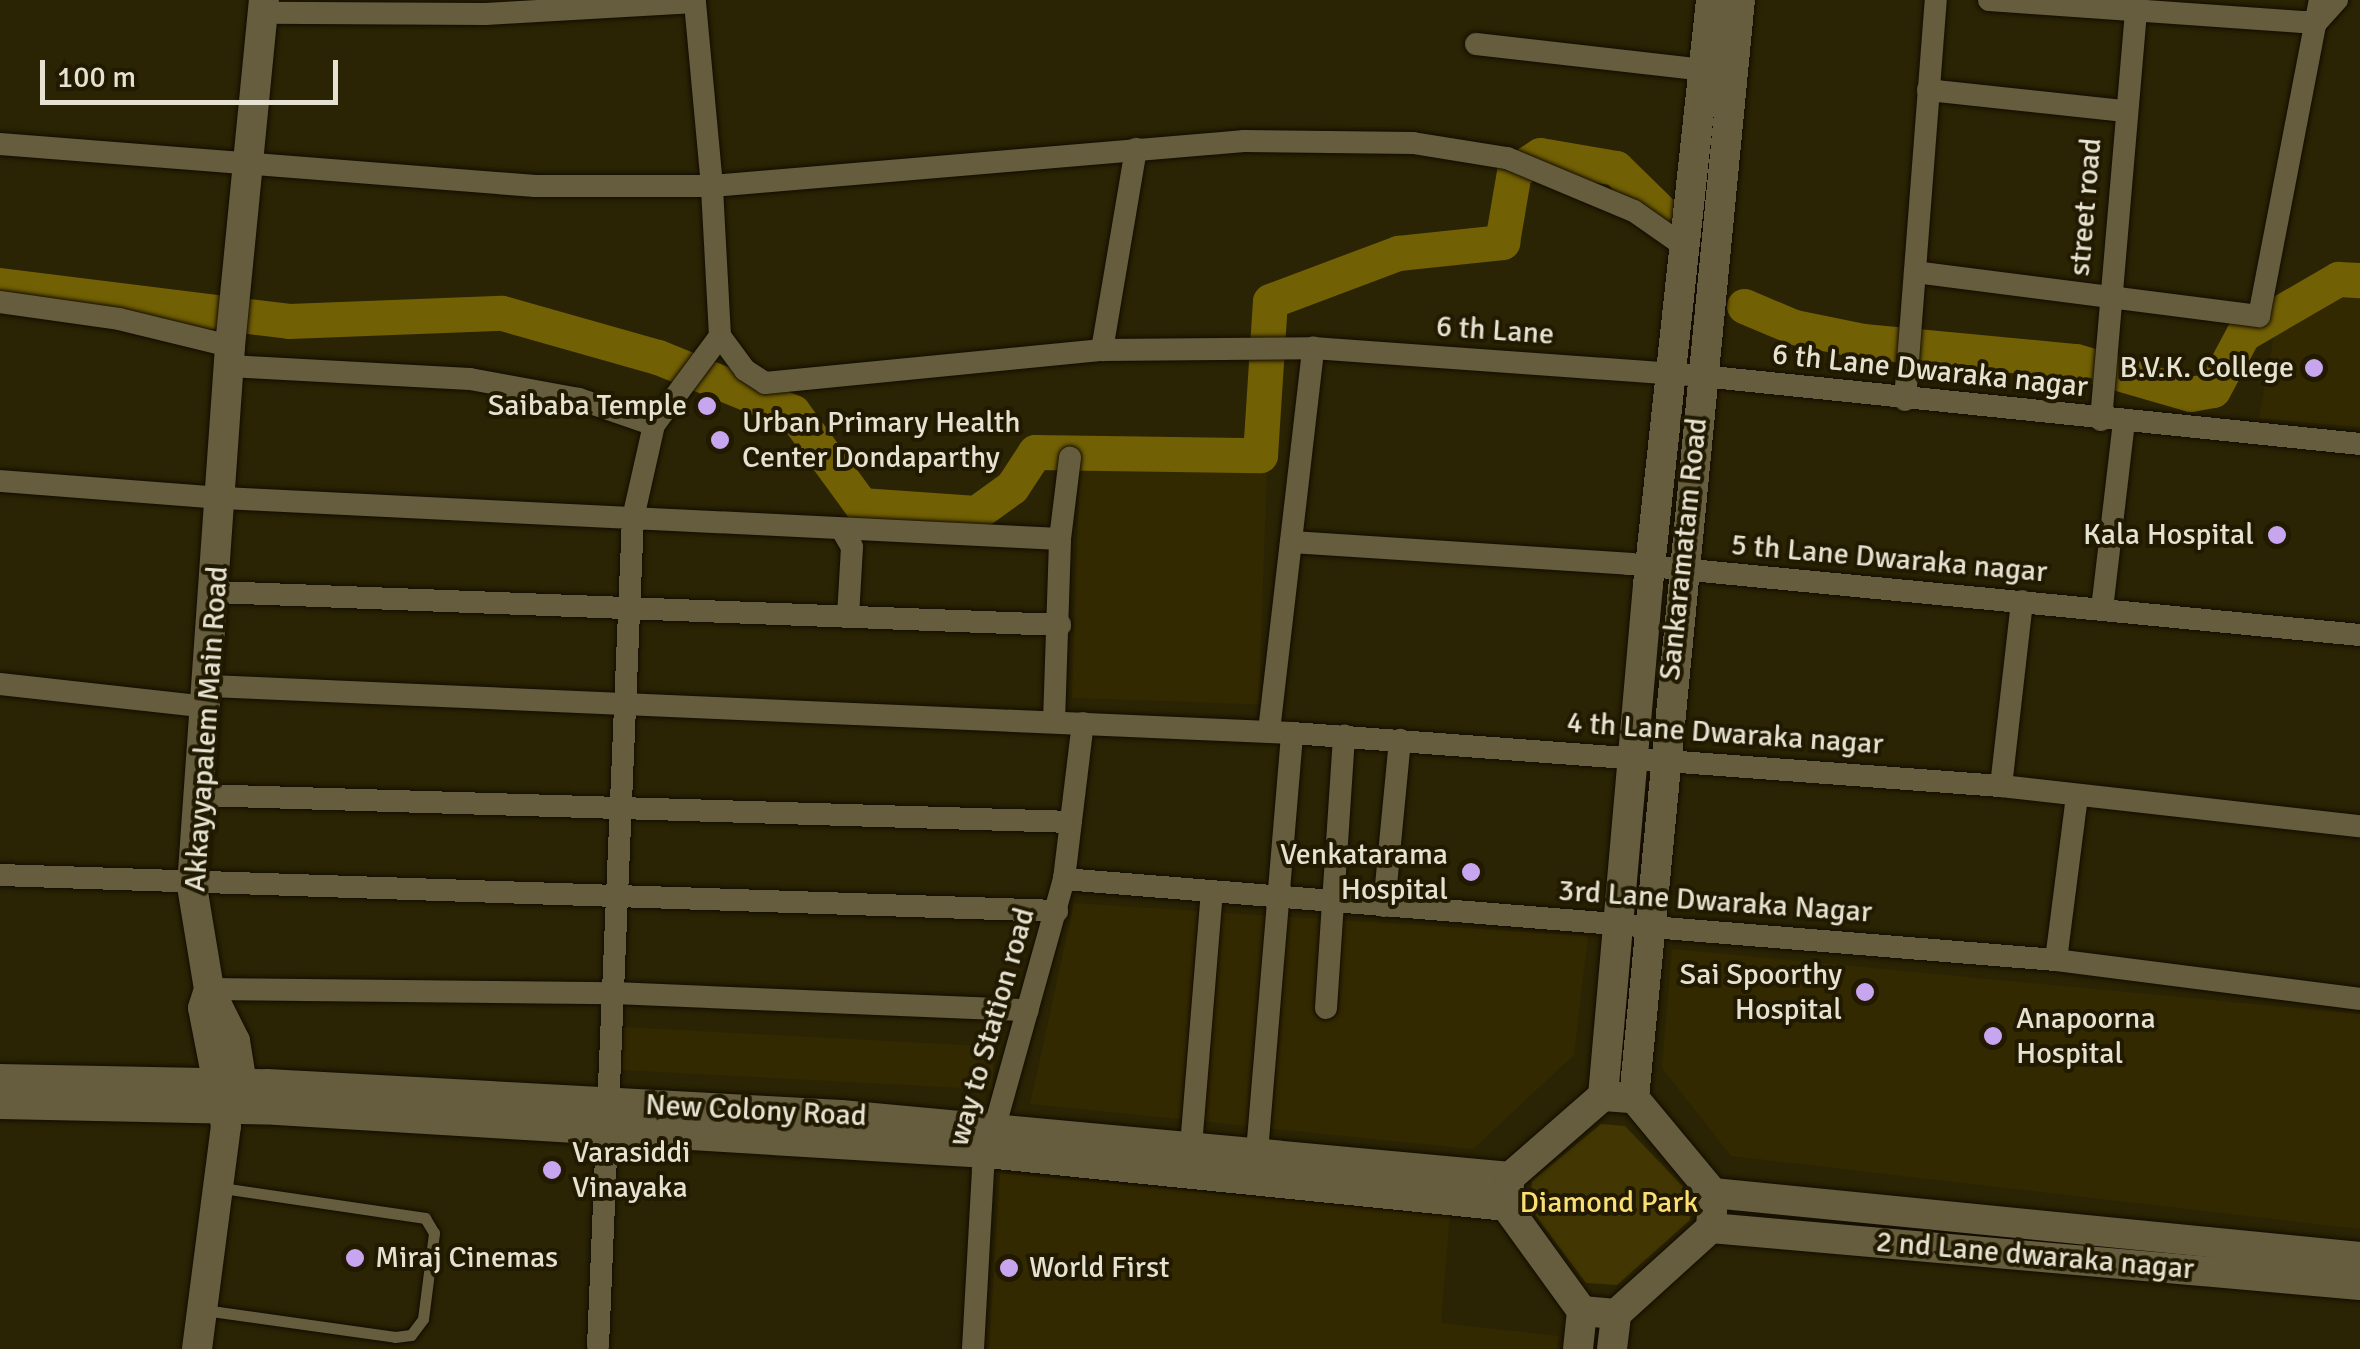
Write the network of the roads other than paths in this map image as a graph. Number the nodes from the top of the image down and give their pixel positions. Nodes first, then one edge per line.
1 (1711, 0) edge
2 (1740, 0) edge
3 (1936, 0) edge
4 (1988, 0) edge
5 (2337, 0) edge
6 (702, 1) edge
7 (264, 6) edge
8 (2136, 7) edge
9 (2318, 11) edge
10 (1476, 44) dead end
11 (1704, 70) junction
12 (1928, 90) junction
13 (2126, 112) junction
14 (0, 144) edge
15 (1136, 149) junction
16 (249, 161) junction
17 (712, 186) junction
18 (1684, 246) junction
19 (1915, 272) junction
20 (2108, 297) junction
21 (0, 302) edge
22 (720, 336) junction
23 (232, 338) junction
24 (1313, 348) junction
25 (1102, 350) junction
26 (1687, 374) junction
27 (1905, 400) junction
28 (2113, 422) junction
29 (654, 425) junction
30 (2360, 444) edge
31 (1070, 458) dead end
32 (0, 481) edge
33 (224, 498) junction
34 (634, 518) junction
35 (842, 530) junction
36 (1060, 539) junction
37 (1291, 542) junction
38 (1650, 566) junction
39 (1683, 569) junction
40 (216, 592) junction
41 (2022, 602) junction
42 (2102, 609) junction
43 (629, 610) junction
44 (848, 617) junction
45 (1060, 625) junction
46 (2360, 635) edge
47 (0, 684) edge
48 (209, 697) junction
49 (626, 708) junction
50 (1054, 722) junction
51 (1084, 722) junction
52 (1280, 732) junction
53 (1344, 736) junction
54 (1400, 740) junction
55 (1648, 757) junction
56 (2002, 786) junction
57 (199, 794) junction
58 (2077, 794) junction
59 (623, 806) junction
60 (1071, 822) junction
61 (2360, 826) edge
62 (0, 875) edge
63 (1064, 879) junction
64 (192, 886) junction
65 (1212, 892) junction
66 (1276, 897) junction
67 (621, 898) junction
68 (1332, 902) junction
69 (1384, 906) junction
70 (1057, 912) junction
71 (1617, 925) junction
72 (1649, 928) junction
73 (2056, 960) junction
74 (210, 989) junction
75 (614, 993) junction
76 (2360, 999) edge
77 (1326, 1008) dead end
78 (1028, 1010) junction
79 (0, 1078) edge
80 (233, 1096) junction
81 (1603, 1096) junction
82 (1634, 1098) junction
83 (0, 1104) edge
84 (608, 1117) junction
85 (990, 1140) junction
86 (1191, 1146) junction
87 (1258, 1152) junction
88 (231, 1190) junction
89 (1508, 1191) junction
90 (1713, 1193) junction
91 (1711, 1228) junction
92 (2360, 1257) edge
93 (2360, 1285) edge
94 (212, 1311) junction
95 (1582, 1311) junction
96 (1616, 1314) junction
97 (598, 1348) edge
98 (197, 1349) edge
99 (215, 1349) edge
100 (622, 1349) edge
101 (973, 1349) edge
102 (1578, 1349) edge
103 (1612, 1349) edge

1 - 11 main road, Sankaramatam Road
2 - 26 main road, Sankaramatam Road
3 - 12 street
4 - 8 street
5 - 9 street
6 - 7 street
6 - 17 street
7 - 16 main road, Akkayyapalem Main Road
8 - 9 street
8 - 13 street, street road
9 - 20 street
10 - 11 street
11 - 18 main road, Sankaramatam Road
12 - 13 street
12 - 19 street
13 - 20 street, street road
14 - 16 street
15 - 17 street
15 - 18 street
15 - 25 street
16 - 17 street
16 - 23 main road, Akkayyapalem Main Road
17 - 22 street
18 - 26 main road, Sankaramatam Road
19 - 20 street
19 - 27 street
20 - 28 street, street road
21 - 23 street
22 - 25 street, 6 th Lane
22 - 29 street
23 - 29 street
23 - 33 main road, Akkayyapalem Main Road
24 - 25 street, 6 th Lane
24 - 26 street, 6 th Lane
24 - 37 street
26 - 27 street, 6 th Lane Dwaraka nagar
26 - 38 main road, Sankaramatam Road
26 - 39 main road, Sankaramatam Road
27 - 28 street, 6 th Lane Dwaraka nagar
28 - 30 street, 6 th Lane Dwaraka nagar
28 - 42 street, street road
29 - 34 street
31 - 36 street
32 - 33 street
33 - 34 street
33 - 40 main road, Akkayyapalem Main Road
34 - 35 street
34 - 43 street
35 - 36 street
35 - 44 street
36 - 45 street
37 - 38 street, 5 th Lane Dwaraka nagar
37 - 52 street
38 - 39 street, 5 th Lane Dwaraka nagar
38 - 55 main road, Sankaramatam Road
39 - 41 street, 5 th Lane Dwaraka nagar
39 - 55 main road, Sankaramatam Road
40 - 43 street
40 - 48 main road, Akkayyapalem Main Road
41 - 42 street, 5 th Lane Dwaraka nagar
41 - 56 street
42 - 46 street, 5 th Lane Dwaraka nagar
43 - 44 street
43 - 49 street
44 - 45 street
45 - 50 street
47 - 48 street, 4 th Lane Dwaraka nagar
48 - 49 street, 4 th Lane Dwaraka nagar
48 - 57 main road, Akkayyapalem Main Road
49 - 50 street, 4 th Lane Dwaraka nagar
49 - 59 street
50 - 51 street, 4 th Lane Dwaraka nagar
51 - 52 street, 4 th Lane Dwaraka nagar
51 - 60 street, way to Station road
52 - 53 street, 4 th Lane Dwaraka nagar
52 - 66 street
53 - 54 street, 4 th Lane Dwaraka nagar
53 - 68 street
54 - 55 street, 4 th Lane Dwaraka nagar
54 - 69 street
55 - 56 street, 4 th Lane Dwaraka nagar
55 - 71 main road, Sankaramatam Road
55 - 72 main road, Sankaramatam Road
56 - 58 street, 4 th Lane Dwaraka nagar
57 - 59 street
57 - 64 main road, Akkayyapalem Main Road
58 - 61 street, 4 th Lane Dwaraka nagar
58 - 73 street
59 - 60 street
59 - 67 street
60 - 63 street, way to Station road
62 - 64 street
63 - 65 street, 3rd Lane Dwaraka Nagar
63 - 70 street, way to Station road
64 - 67 street
64 - 74 main road, Akkayyapalem Main Road
65 - 66 street, 3rd Lane Dwaraka Nagar
65 - 86 street
66 - 68 street, 3rd Lane Dwaraka Nagar
66 - 87 street
67 - 70 street
67 - 75 street
68 - 69 street, 3rd Lane Dwaraka Nagar
68 - 77 street
69 - 71 street, 3rd Lane Dwaraka Nagar
70 - 78 street, way to Station road
71 - 72 street, 3rd Lane Dwaraka Nagar
71 - 81 main road, Sankaramatam Road
72 - 73 street, 3rd Lane Dwaraka Nagar
72 - 82 main road, Sankaramatam Road
73 - 76 street, 3rd Lane Dwaraka Nagar
74 - 75 street
74 - 80 main road, Akkayyapalem Main Road
75 - 78 street
75 - 84 street
78 - 85 street, way to Station road
79 - 80 main road, New Colony Road
80 - 83 main road, New Colony Road
80 - 84 main road, New Colony Road
80 - 88 main road, Akkayyapalem Main Road
81 - 82 main road
81 - 89 main road
82 - 90 main road
84 - 85 main road, New Colony Road
84 - 97 street
85 - 86 main road, New Colony Road
85 - 89 main road, New Colony Road
85 - 101 street, way to Station road
86 - 87 main road, New Colony Road
87 - 89 main road, New Colony Road
88 - 94 main road, Akkayyapalem Main Road
88 - 94 lane
89 - 95 main road
90 - 91 main road
90 - 92 main road, 2 nd Lane dwaraka nagar
91 - 93 main road, 2 nd Lane dwaraka nagar
91 - 96 main road
94 - 98 main road
94 - 99 main road
95 - 96 main road
95 - 102 main road
96 - 103 main road
97 - 100 street

